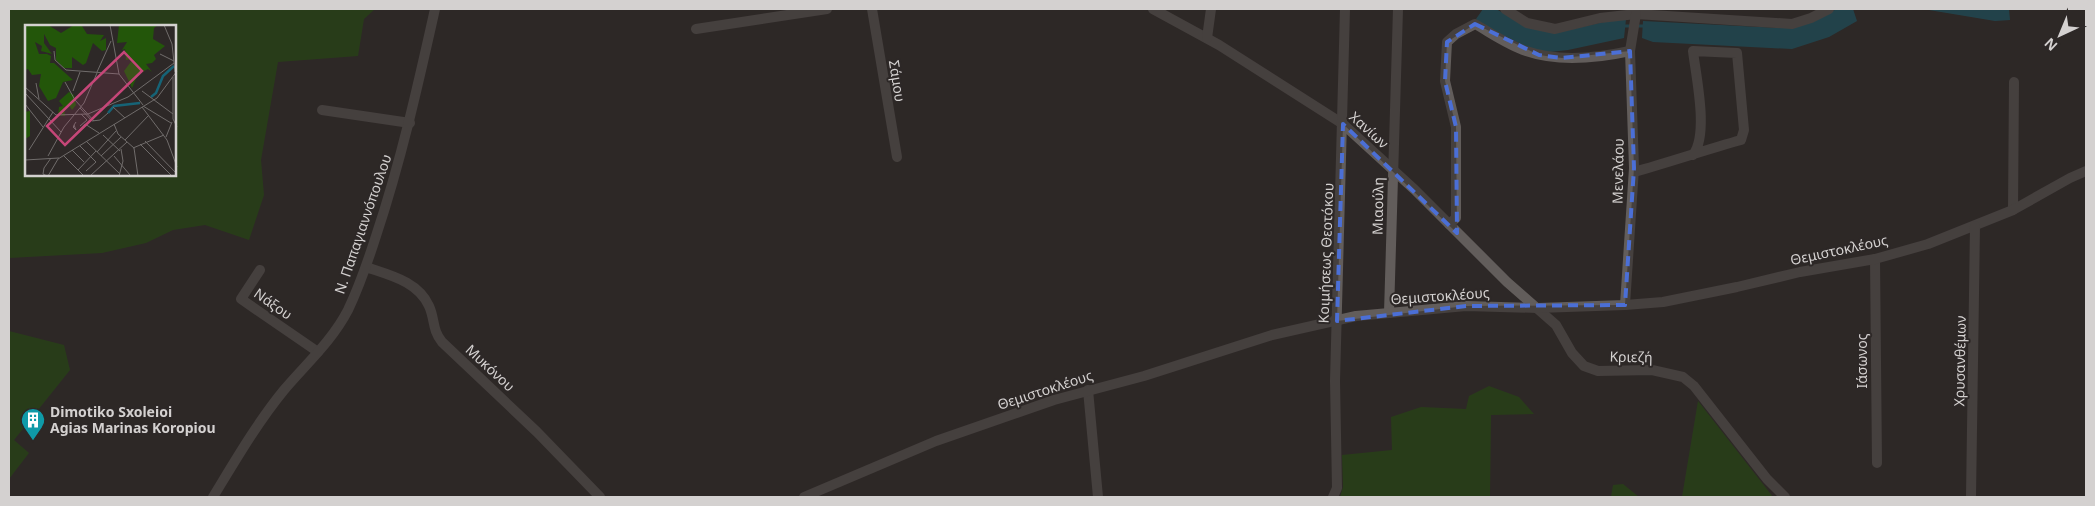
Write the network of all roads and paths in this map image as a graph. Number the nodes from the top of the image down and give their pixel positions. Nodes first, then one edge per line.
1 (435, 9) edge
2 (827, 9) edge
3 (872, 9) edge
4 (1153, 9) edge
5 (1211, 9) edge
6 (1345, 9) edge
7 (1398, 9) edge
8 (1505, 9) edge
9 (1829, 9) edge
10 (1636, 17) junction
11 (696, 29) dead end
12 (1207, 38) junction
13 (1630, 51) junction
14 (2014, 82) dead end
15 (322, 110) dead end
16 (410, 123) junction
17 (1343, 124) junction
18 (1693, 155) junction
19 (897, 157) dead end
20 (1393, 170) junction
21 (2086, 171) edge
22 (1634, 172) junction
23 (2013, 210) junction
24 (1449, 224) junction
25 (1975, 226) junction
26 (1875, 259) junction
27 (366, 266) junction
28 (260, 270) dead end
29 (1625, 305) junction
30 (1538, 308) junction
31 (1389, 314) junction
32 (1337, 321) junction
33 (318, 352) junction
34 (1088, 390) junction
35 (1877, 463) dead end
36 (213, 497) edge
37 (600, 497) edge
38 (804, 497) edge
39 (1098, 497) edge
40 (1333, 497) edge
41 (1785, 497) edge
42 (1971, 497) edge

1 - 16 street, Ν. Παπαγιαννόπουλου
2 - 11 street
3 - 19 street, Σάμου
4 - 12 street, Χανίων
5 - 12 street
6 - 17 street, Κοιμήσεως Θεοτόκου
7 - 20 street, Μιαούλη
8 - 10 street
9 - 10 street
10 - 13 street, Μενελάου
12 - 17 street, Χανίων
13 - 22 street, Μενελάου
13 - 24 street
14 - 23 street
15 - 16 street
16 - 27 street, Ν. Παπαγιαννόπουλου
17 - 20 street, Χανίων
17 - 32 street, Κοιμήσεως Θεοτόκου
18 - 18 street
18 - 22 street
20 - 24 street, Χανίων
20 - 31 street, Μιαούλη
21 - 23 street, Θεμιστοκλέους
22 - 29 street, Μενελάου
23 - 25 street, Θεμιστοκλέους
24 - 30 street, Χανίων
25 - 26 street, Θεμιστοκλέους
25 - 42 street, Χρυσανθέμων
26 - 29 street, Θεμιστοκλέους
26 - 35 street, Ιάσωνος
27 - 33 street, Ν. Παπαγιαννόπουλου
27 - 37 street, Μυκόνου
28 - 33 street, Νάξου
29 - 30 street, Θεμιστοκλέους
30 - 31 street, Θεμιστοκλέους
30 - 41 street, Κριεζή
31 - 32 street, Θεμιστοκλέους
32 - 34 street, Θεμιστοκλέους
32 - 40 street, Κοιμήσεως Θεοτόκου
33 - 36 street, Ν. Παπαγιαννόπουλου
34 - 38 street, Θεμιστοκλέους
34 - 39 street

